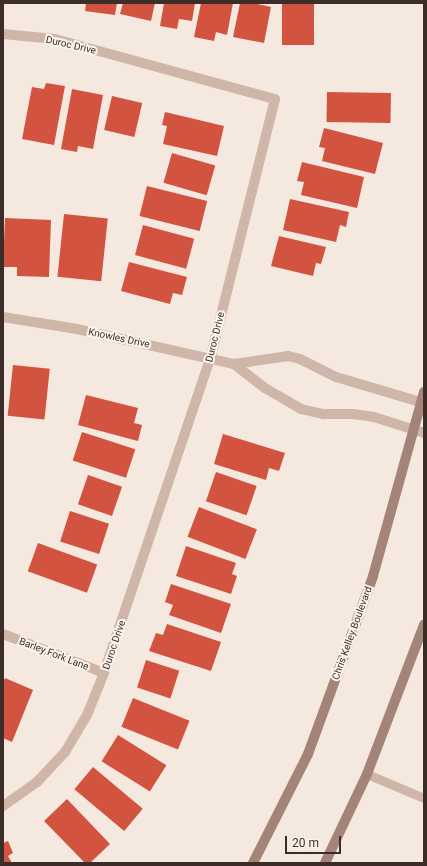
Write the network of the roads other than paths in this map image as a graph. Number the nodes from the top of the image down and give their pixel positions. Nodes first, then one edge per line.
1 (3, 34) edge
2 (3, 317) edge
3 (210, 359) junction
4 (234, 364) junction
5 (423, 399) edge
6 (413, 430) junction
7 (424, 433) edge
8 (424, 625) edge
9 (3, 634) edge
10 (104, 673) junction
11 (367, 774) junction
12 (424, 798) edge
13 (3, 806) edge
14 (253, 863) edge
15 (325, 863) edge

1 - 3 street, Duroc Drive
2 - 3 street, Knowles Drive
3 - 4 street, Knowles Drive
3 - 10 street, Duroc Drive
4 - 5 street, Knowles Drive
4 - 6 street, Knowles Drive
5 - 6 main road, Chris Kelley Boulevard
6 - 7 street, Knowles Drive
6 - 14 main road, Chris Kelley Boulevard
8 - 11 main road
9 - 10 street, Barley Fork Lane
10 - 13 street, Duroc Drive
11 - 12 lane
11 - 15 main road

